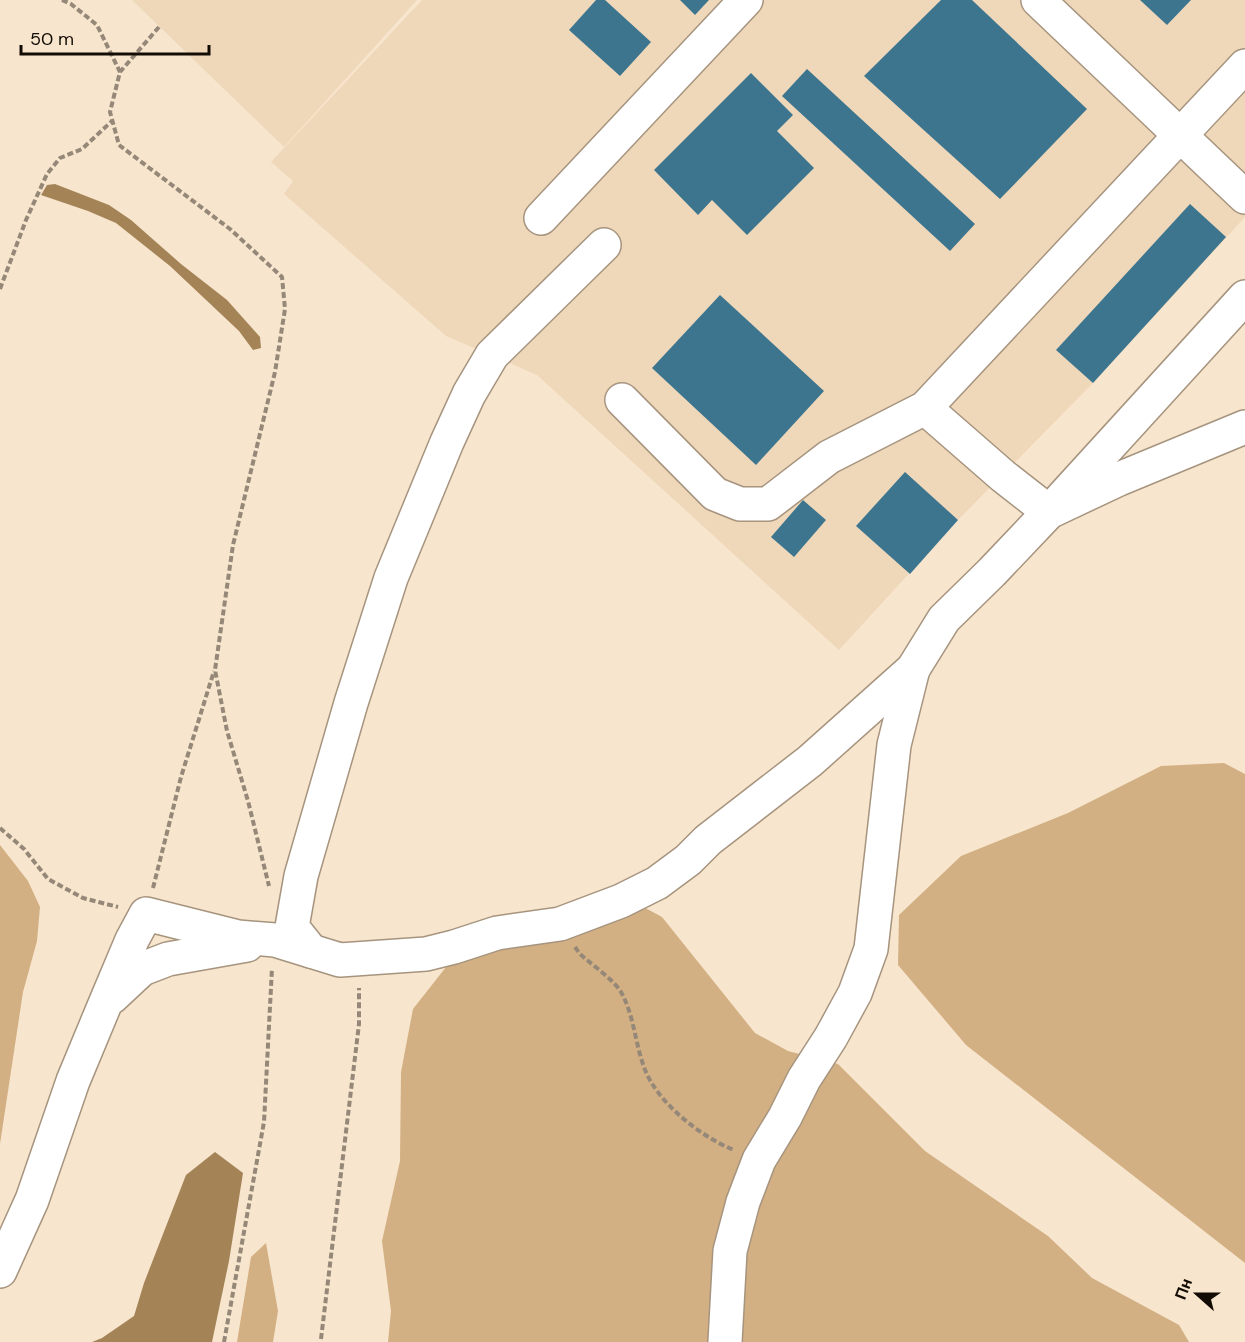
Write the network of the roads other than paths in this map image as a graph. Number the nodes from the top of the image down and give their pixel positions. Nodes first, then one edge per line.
1 (746, 0) edge
2 (1038, 0) edge
3 (1245, 66) edge
4 (1180, 136) junction
5 (1245, 197) edge
6 (541, 218) dead end
7 (604, 245) dead end
8 (1245, 297) edge
9 (622, 400) dead end
10 (925, 408) junction
11 (1245, 427) edge
12 (1049, 512) junction
13 (913, 669) junction
14 (275, 940) junction
15 (311, 951) junction
16 (105, 1005) junction
17 (0, 1271) edge
18 (725, 1342) edge

1 - 6 street
2 - 4 street
3 - 4 street
4 - 5 street
4 - 10 street
7 - 15 street
8 - 12 street
9 - 10 street
10 - 12 street
11 - 12 street
12 - 13 street
13 - 15 street
13 - 18 street
14 - 15 street
14 - 16 street
14 - 16 street
16 - 17 street

